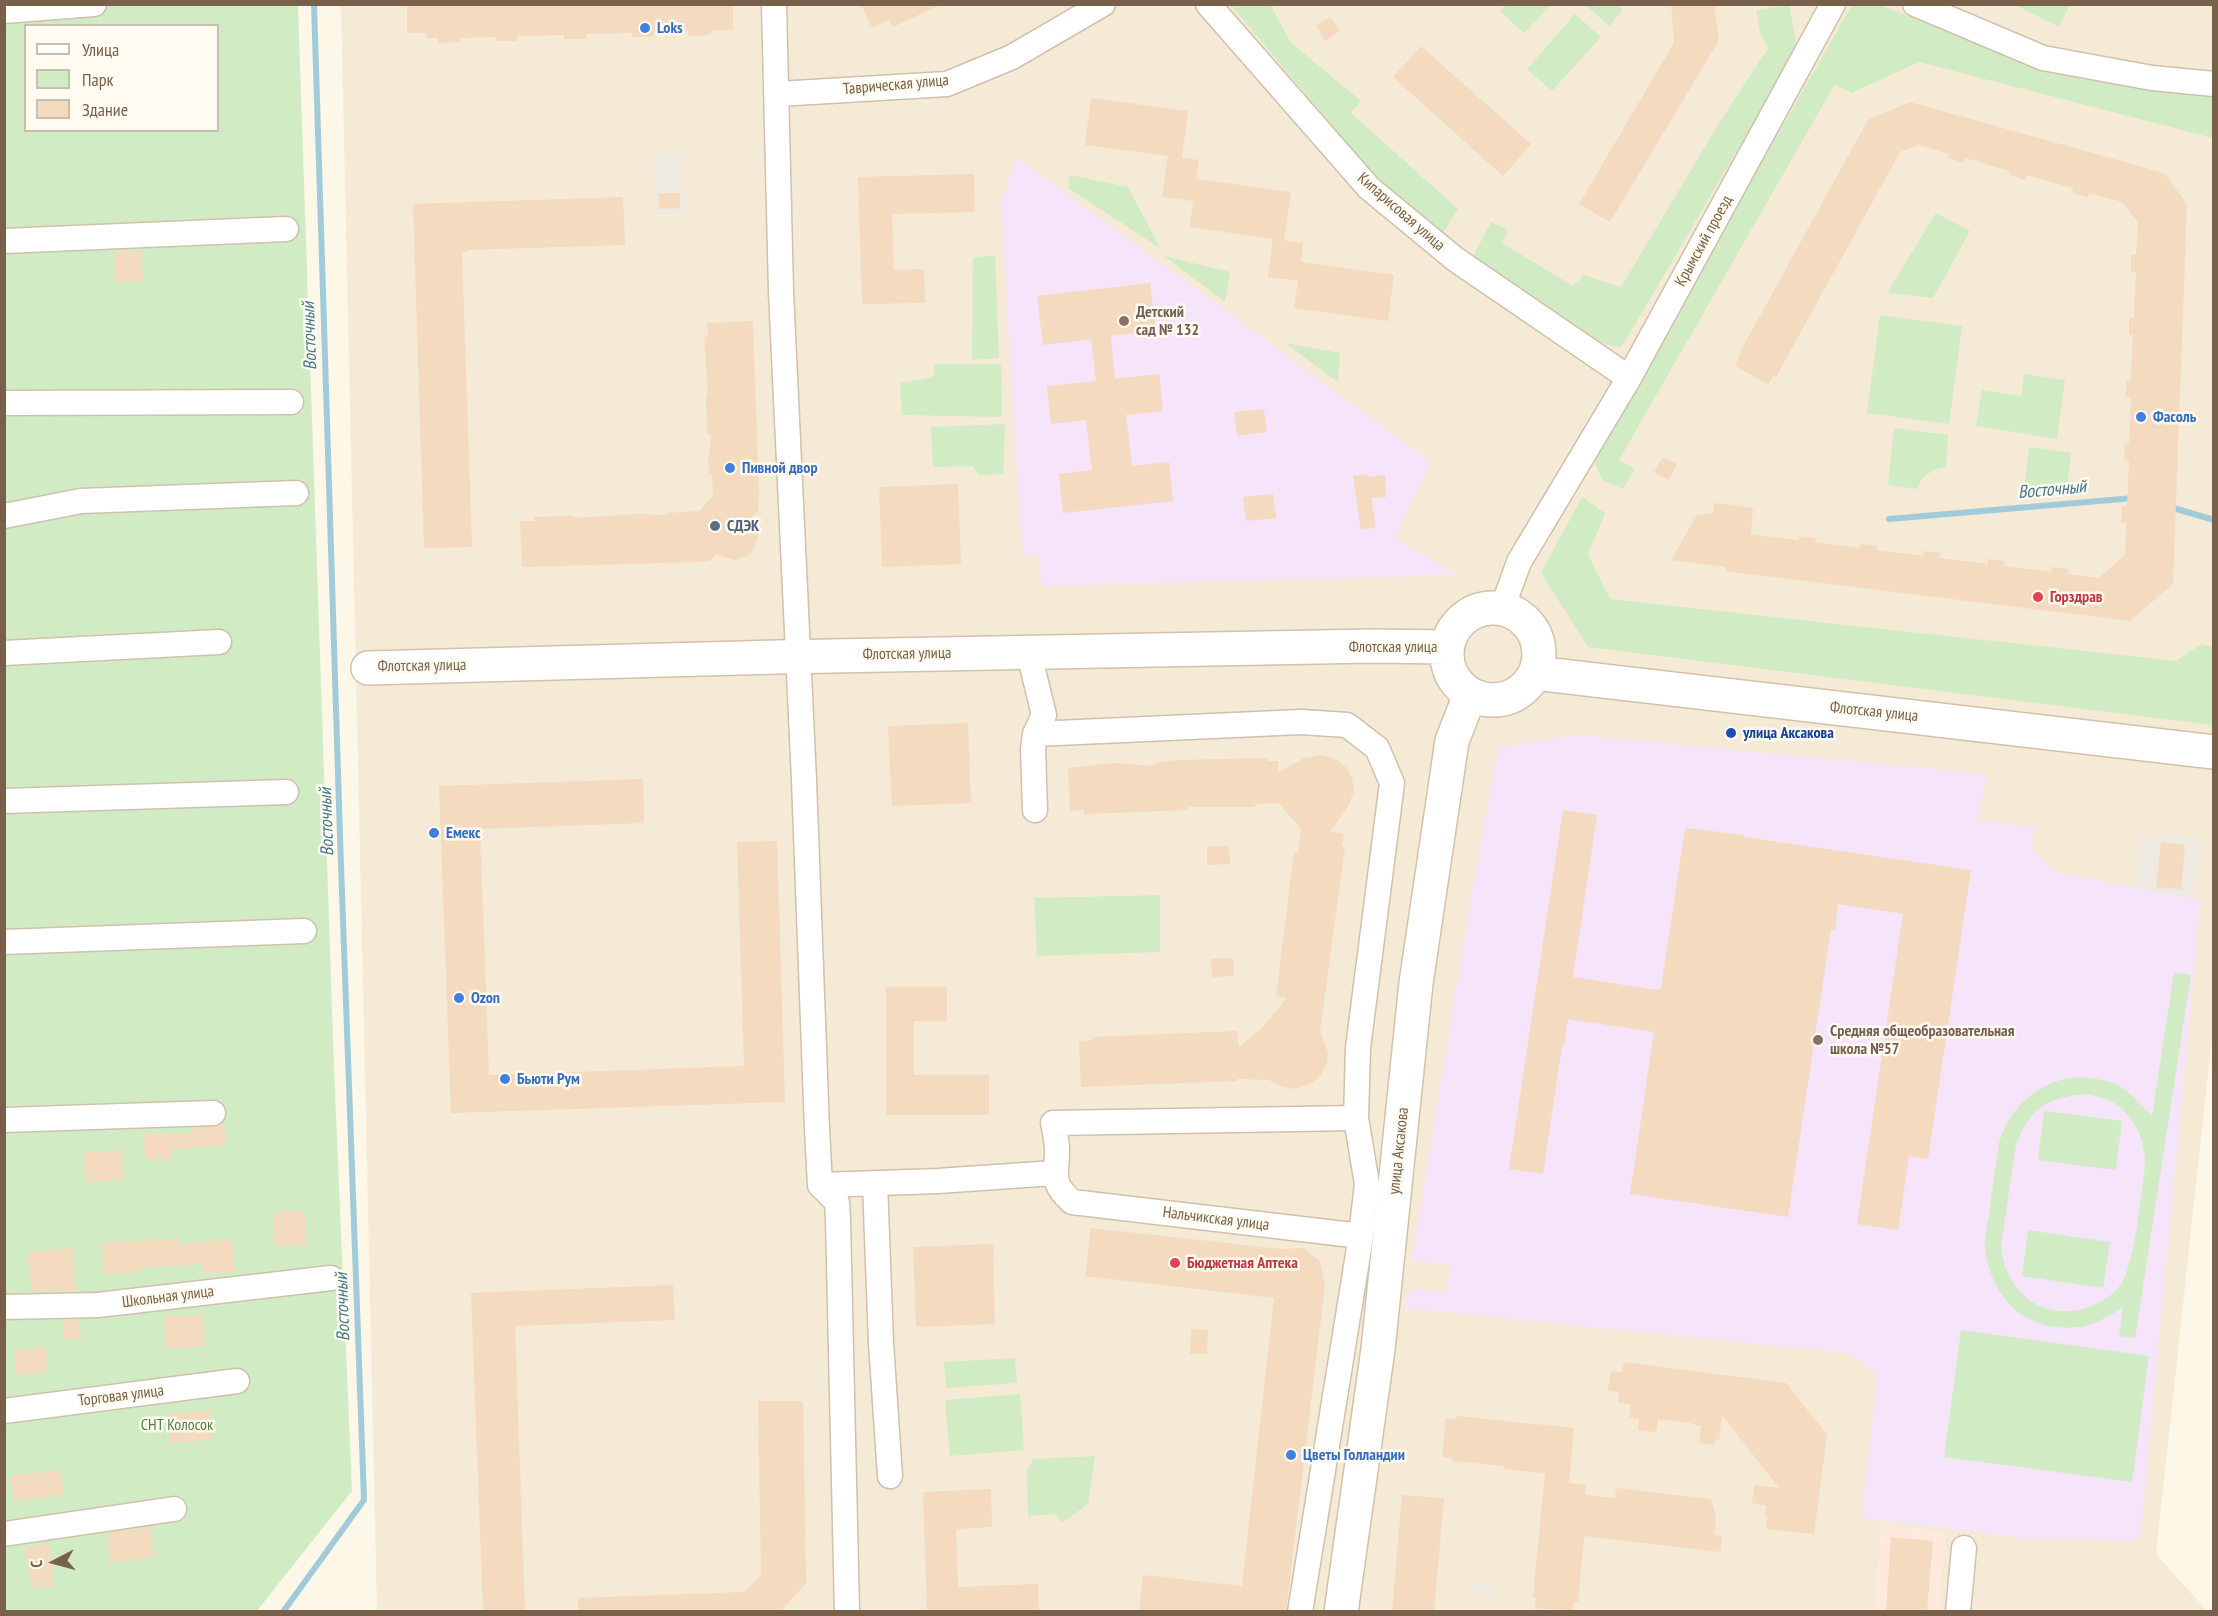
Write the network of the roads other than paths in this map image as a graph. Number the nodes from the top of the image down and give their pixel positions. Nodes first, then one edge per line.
1 (94, 4) edge
2 (774, 4) edge
3 (1104, 4) edge
4 (1208, 4) edge
5 (1833, 4) edge
6 (1915, 4) edge
7 (4, 10) edge
8 (2214, 84) edge
9 (778, 94) junction
10 (286, 229) dead end
11 (4, 241) edge
12 (1629, 378) junction
13 (291, 402) dead end
14 (4, 403) edge
15 (296, 493) dead end
16 (4, 516) edge
17 (1502, 609) junction
18 (219, 642) dead end
19 (1447, 648) junction
20 (1031, 652) junction
21 (4, 653) edge
22 (798, 656) junction
23 (368, 668) dead end
24 (1535, 673) junction
25 (1470, 695) junction
26 (1035, 734) junction
27 (2214, 752) edge
28 (286, 792) dead end
29 (4, 801) edge
30 (1035, 810) dead end
31 (304, 931) dead end
32 (4, 942) edge
33 (213, 1113) dead end
34 (1356, 1118) junction
35 (4, 1120) edge
36 (1054, 1173) junction
37 (874, 1183) junction
38 (820, 1185) junction
39 (1360, 1236) junction
40 (331, 1278) dead end
41 (4, 1307) edge
42 (237, 1381) dead end
43 (4, 1411) edge
44 (890, 1476) dead end
45 (174, 1509) dead end
46 (4, 1534) edge
47 (1964, 1548) dead end
48 (847, 1611) edge
49 (1300, 1611) edge
50 (1341, 1611) edge
51 (1958, 1611) edge

1 - 7 street
2 - 9 street
3 - 9 street, Таврическая улица
4 - 12 street, Кипарисовая улица
5 - 12 street, Крымский проезд
6 - 8 street
9 - 22 street
10 - 11 street
12 - 17 street, Крымский проезд
13 - 14 street
15 - 16 street
17 - 19 street
17 - 24 street
18 - 21 street
19 - 20 street, Флотская улица
19 - 25 street
20 - 22 street, Флотская улица
20 - 26 street
22 - 23 street, Флотская улица
22 - 38 street
24 - 25 street
24 - 27 street, Флотская улица
25 - 50 street, улица Аксакова
26 - 30 street
26 - 34 street
28 - 29 street
31 - 32 street
33 - 35 street
34 - 36 street
34 - 39 street
36 - 37 street
36 - 39 street, Нальчикская улица
37 - 38 street
37 - 44 street
38 - 48 street
39 - 49 street
40 - 41 street, Школьная улица
42 - 43 street, Торговая улица
45 - 46 street
47 - 51 street

